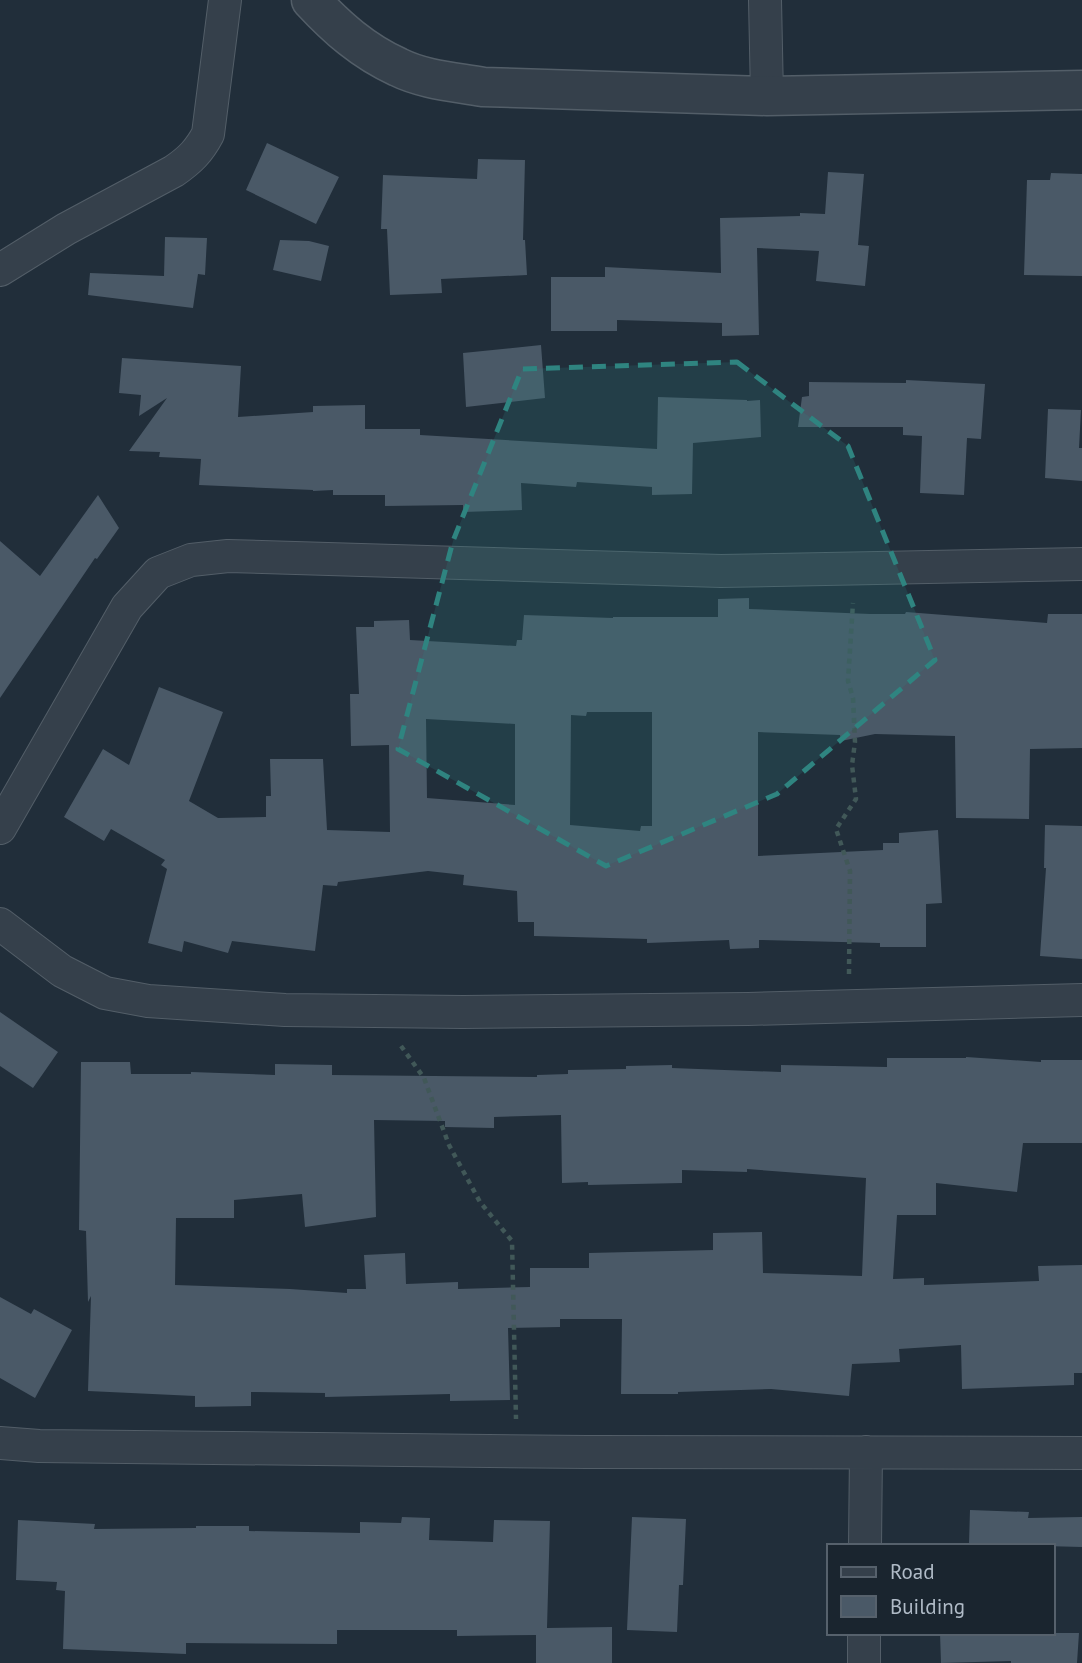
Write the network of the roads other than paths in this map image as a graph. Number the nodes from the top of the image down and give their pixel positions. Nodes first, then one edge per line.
1 (225, 0) edge
2 (311, 0) edge
3 (765, 0) edge
4 (1082, 90) edge
5 (767, 96) junction
6 (0, 270) edge
7 (1082, 564) edge
8 (0, 828) edge
9 (0, 924) edge
10 (1082, 1000) edge
11 (0, 1443) edge
12 (866, 1452) junction
13 (1082, 1453) edge
14 (865, 1544) edge
15 (864, 1635) edge
16 (864, 1663) edge

1 - 6 street
2 - 5 street
3 - 5 street
4 - 5 street
7 - 8 street
9 - 10 street
11 - 12 street
12 - 13 street
12 - 14 street
15 - 16 street

